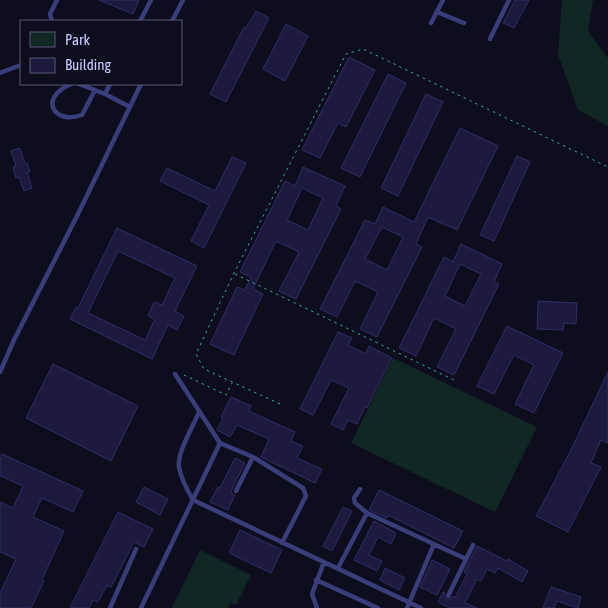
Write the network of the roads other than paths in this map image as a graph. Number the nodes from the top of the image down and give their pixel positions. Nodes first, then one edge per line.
1 (56, 0) edge
2 (151, 0) edge
3 (183, 0) edge
4 (443, 0) edge
5 (509, 0) edge
6 (437, 12) junction
7 (52, 20) edge
8 (141, 20) edge
9 (173, 20) edge
10 (431, 23) dead end
11 (464, 23) dead end
12 (490, 39) dead end
13 (20, 65) edge
14 (0, 73) edge
15 (69, 85) edge
16 (82, 85) edge
17 (110, 85) edge
18 (141, 85) edge
19 (95, 90) junction
20 (105, 94) junction
21 (130, 107) junction
22 (0, 372) edge
23 (175, 374) road end
24 (199, 412) junction
25 (220, 442) junction
26 (253, 457) junction
27 (360, 489) dead end
28 (236, 491) dead end
29 (193, 500) junction
30 (367, 513) junction
31 (282, 543) junction
32 (434, 544) junction
33 (473, 545) dead end
34 (136, 549) dead end
35 (466, 559) junction
36 (324, 562) junction
37 (338, 568) junction
38 (316, 580) junction
39 (448, 596) dead end
40 (408, 605) edge
41 (110, 608) edge
42 (141, 608) edge
43 (317, 608) edge
44 (378, 608) edge
45 (421, 608) edge

1 - 7 lane
2 - 8 lane
3 - 9 lane
4 - 6 lane
5 - 12 lane
6 - 10 lane
6 - 11 lane
13 - 14 lane
15 - 19 lane
16 - 19 lane
17 - 20 lane
18 - 21 lane
19 - 20 lane
20 - 21 lane
21 - 22 lane
23 - 24 lane
24 - 25 lane
24 - 29 lane
25 - 26 lane
25 - 29 lane
26 - 28 lane
26 - 31 lane
27 - 30 lane
29 - 31 lane
29 - 42 lane
30 - 32 lane
30 - 37 lane
31 - 36 lane
32 - 35 lane
32 - 40 lane
33 - 35 lane
34 - 41 lane
35 - 39 lane
36 - 37 lane
36 - 38 lane
37 - 40 lane
38 - 43 lane
38 - 44 lane
40 - 45 lane

